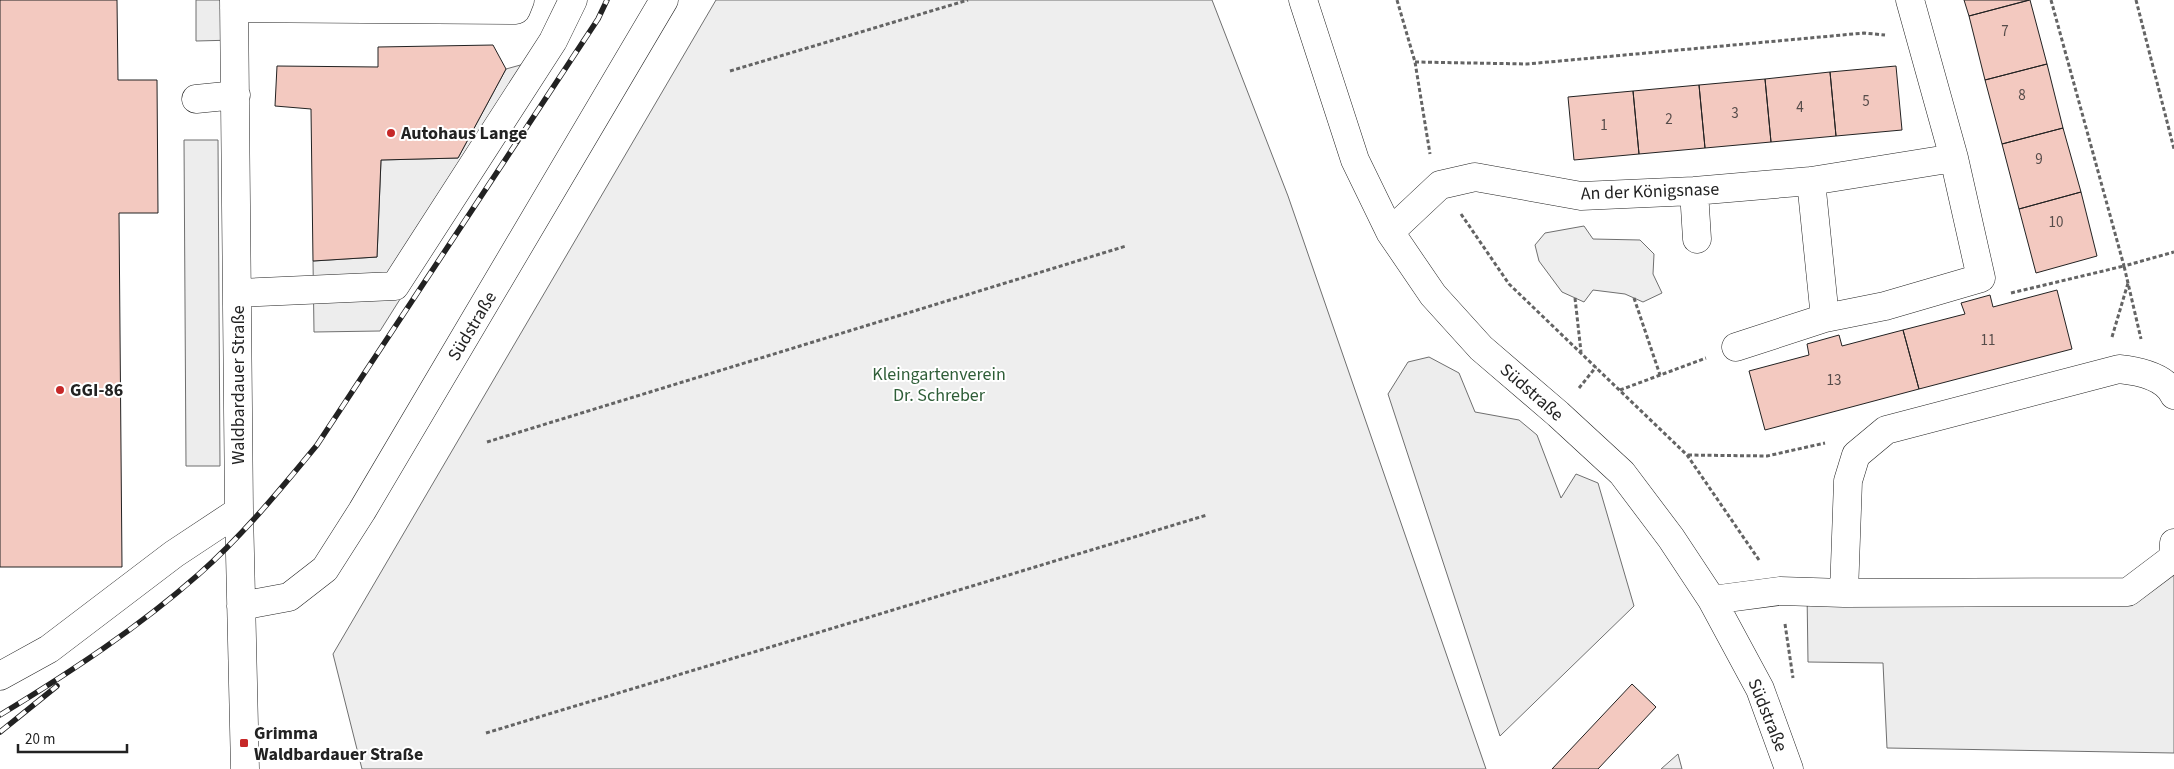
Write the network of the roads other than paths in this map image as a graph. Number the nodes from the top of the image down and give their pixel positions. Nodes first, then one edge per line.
1 (520, 0) edge
2 (573, 0) edge
3 (664, 0) edge
4 (1303, 0) edge
5 (1910, 0) edge
6 (234, 4) edge
7 (236, 95) junction
8 (196, 99) dead end
9 (1954, 158) junction
10 (1811, 181) junction
11 (1694, 191) junction
12 (1390, 232) junction
13 (1697, 239) dead end
14 (238, 293) junction
15 (1825, 318) junction
16 (1736, 347) road end
17 (2174, 395) edge
18 (239, 511) junction
19 (2174, 543) edge
20 (1844, 592) junction
21 (1712, 600) junction
22 (242, 606) junction
23 (0, 676) edge
24 (245, 769) edge
25 (1789, 769) edge

1 - 6 street
2 - 14 street
3 - 22 street, Südstraße
4 - 12 street, Südstraße
5 - 9 street
6 - 7 street, Waldbardauer Straße
7 - 8 street
7 - 14 street, Waldbardauer Straße
9 - 10 street, An der Königsnase
9 - 15 street
10 - 11 street, An der Königsnase
10 - 15 street
11 - 12 street, An der Königsnase
11 - 13 street
12 - 21 street, Südstraße
14 - 18 street, Waldbardauer Straße
15 - 16 street
17 - 20 street
18 - 22 street, Waldbardauer Straße
18 - 23 street
19 - 20 street
20 - 21 street
21 - 25 street, Südstraße
22 - 24 street, Waldbardauer Straße

